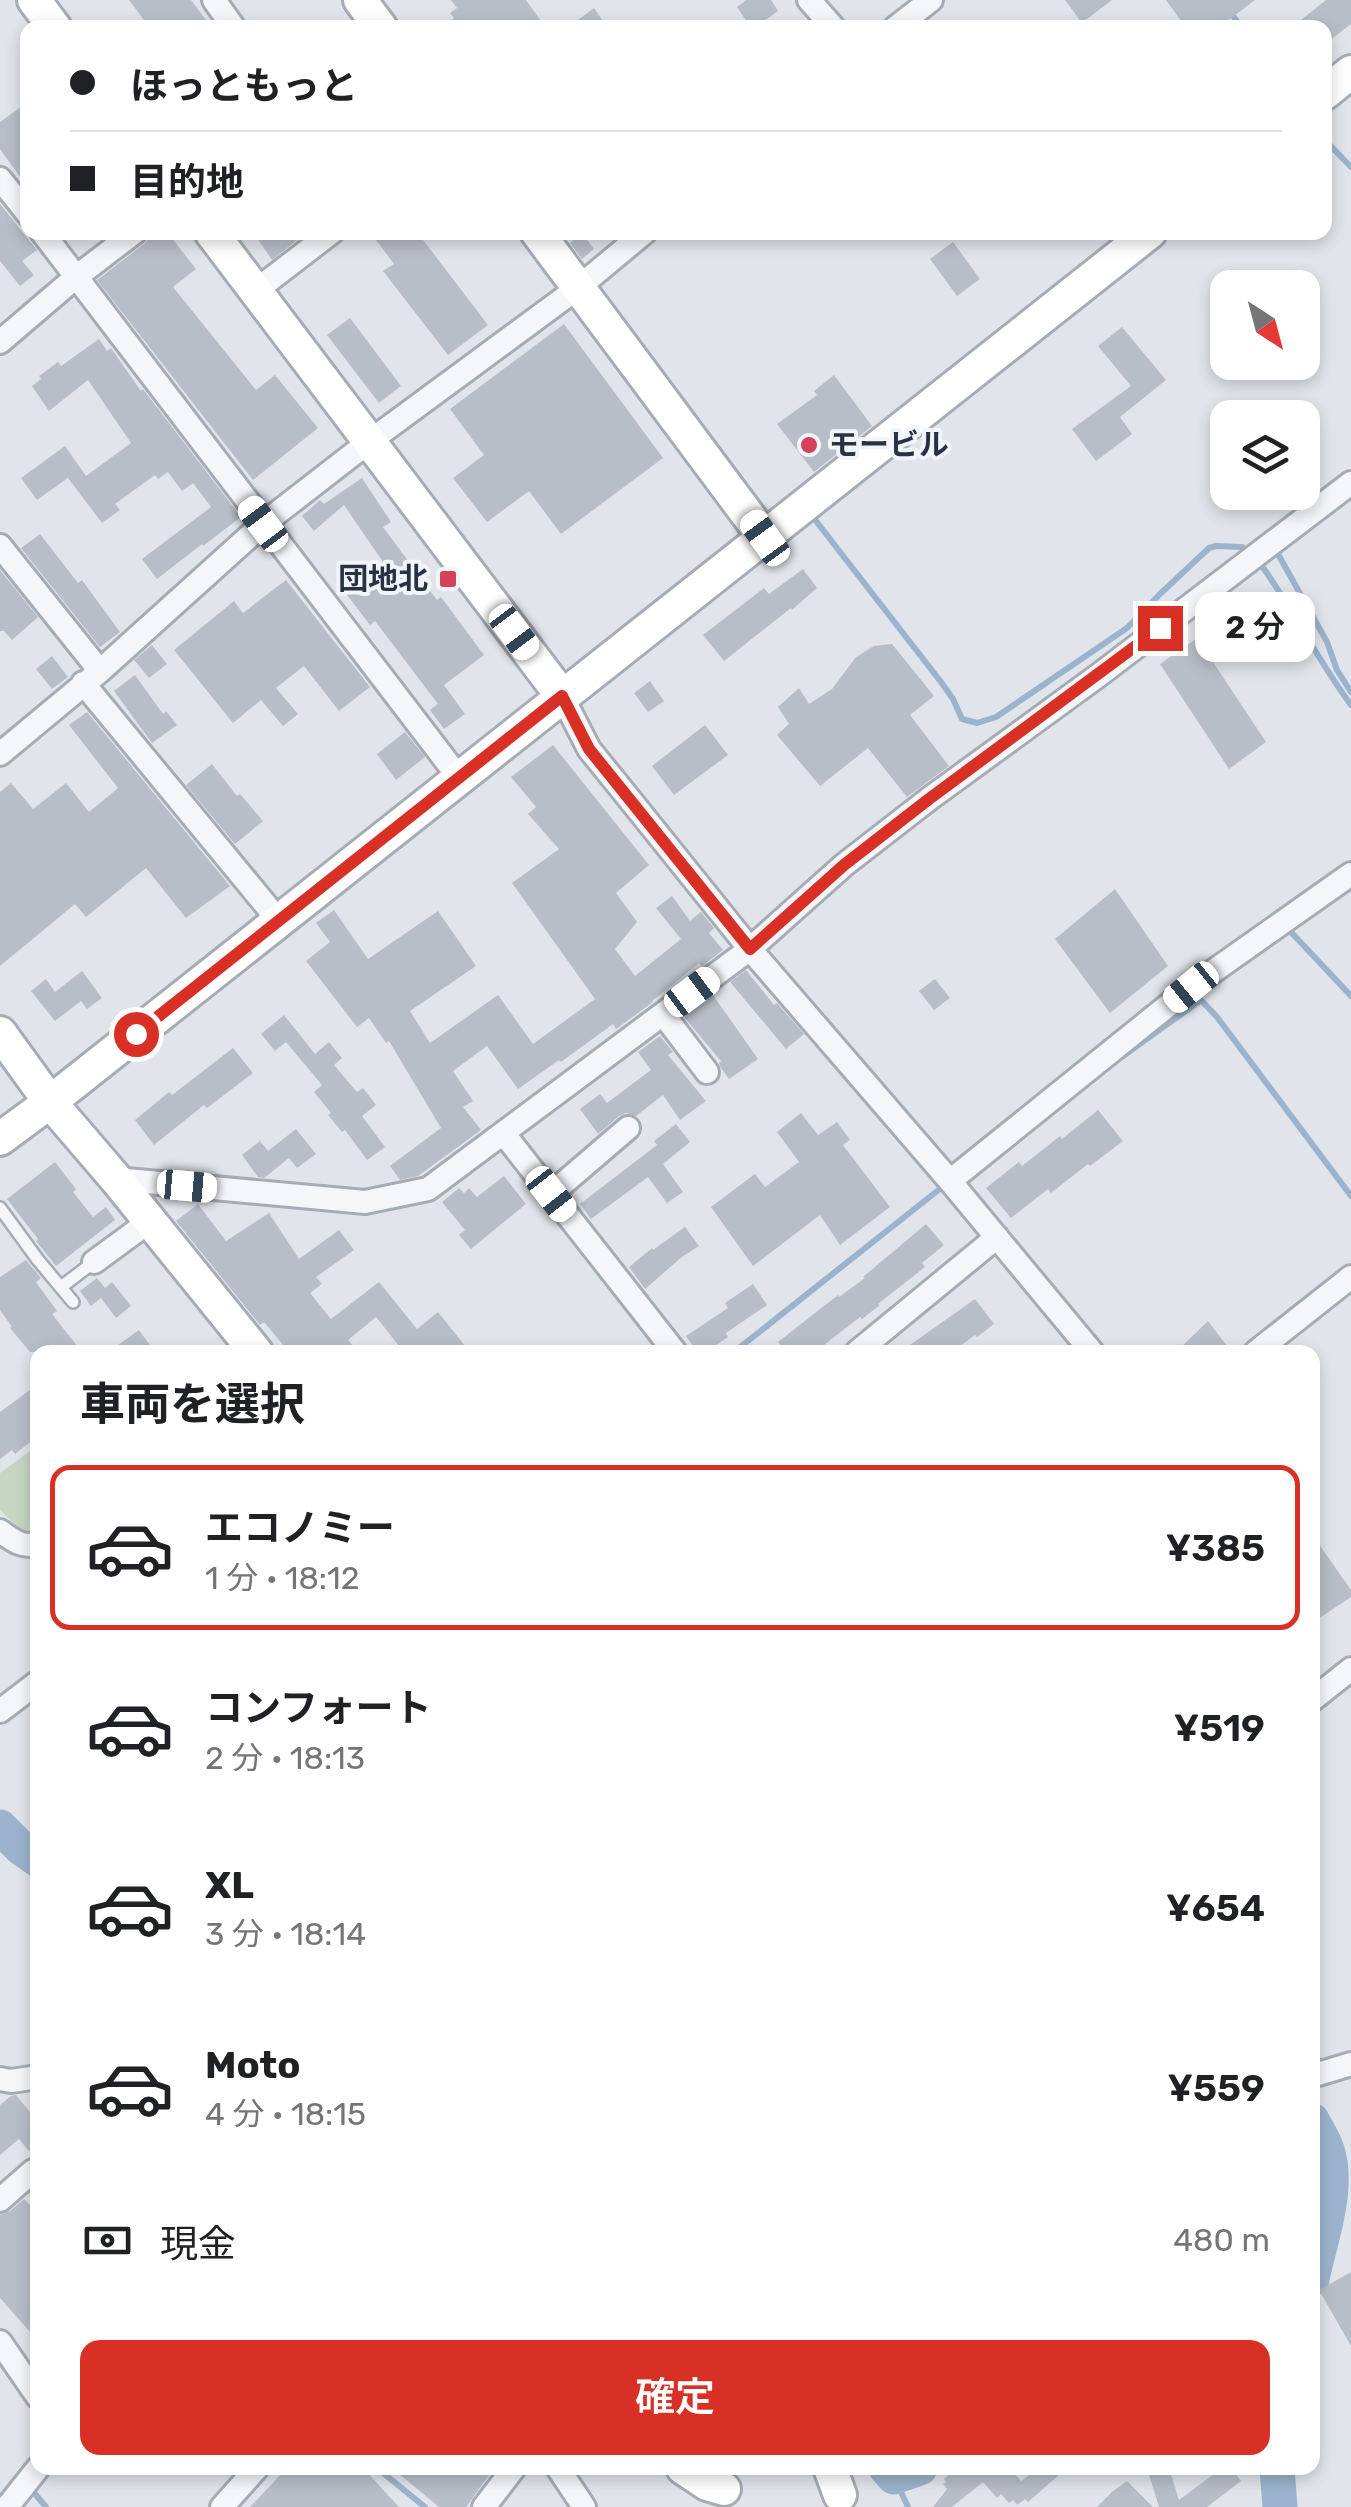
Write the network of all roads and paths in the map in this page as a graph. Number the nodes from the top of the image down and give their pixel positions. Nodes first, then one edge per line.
1 (809, 0) edge
2 (931, 0) edge
3 (827, 20) edge
4 (905, 20) edge
5 (0, 179) edge
6 (20, 204) edge
7 (48, 240) edge
8 (125, 240) edge
9 (216, 240) edge
10 (322, 240) edge
11 (543, 240) edge
12 (635, 240) edge
13 (1140, 240) edge
14 (76, 278) junction
15 (579, 287) junction
16 (254, 292) junction
17 (0, 342) edge
18 (370, 441) junction
19 (1351, 484) edge
20 (263, 524) junction
21 (765, 538) junction
22 (0, 546) edge
23 (92, 677) junction
24 (562, 696) junction
25 (0, 754) edge
26 (460, 779) junction
27 (1351, 874) edge
28 (279, 921) junction
29 (750, 949) junction
30 (664, 1014) junction
31 (0, 1033) edge
32 (706, 1072) dead end
33 (50, 1102) junction
34 (628, 1128) dead end
35 (504, 1134) junction
36 (0, 1139) edge
37 (116, 1178) junction
38 (950, 1180) junction
39 (551, 1194) junction
40 (0, 1208) edge
41 (150, 1221) junction
42 (997, 1238) junction
43 (94, 1262) joint
44 (1351, 1277) edge
45 (60, 1287) junction
46 (73, 1302) dead end
47 (246, 1345) edge
48 (670, 1345) edge
49 (867, 1345) edge
50 (1086, 1345) edge
51 (1265, 1345) edge
52 (0, 1530) edge
53 (30, 1546) edge
54 (1351, 1669) edge
55 (30, 1688) edge
56 (1320, 1694) edge
57 (0, 1711) edge
58 (1351, 2064) edge
59 (1320, 2073) edge
60 (30, 2078) edge
61 (0, 2079) edge
62 (30, 2174) edge
63 (0, 2200) edge
64 (0, 2342) edge
65 (30, 2385) edge
66 (32, 2475) edge
67 (251, 2475) edge
68 (509, 2475) edge
69 (563, 2475) edge
70 (694, 2475) edge
71 (721, 2498) edge
72 (7, 2507) edge
73 (222, 2507) edge
74 (484, 2507) edge
75 (584, 2507) edge

1 - 3 street
2 - 4 street
5 - 6 street
7 - 14 street
8 - 14 street
9 - 16 street
10 - 16 street
11 - 15 street
12 - 15 street
13 - 21 street
14 - 17 street
14 - 20 street
15 - 18 street
15 - 21 street
16 - 18 street
18 - 20 street
18 - 24 street
19 - 29 street
20 - 23 street
20 - 26 street
21 - 24 street
22 - 23 street
23 - 25 street
23 - 28 street
24 - 26 street
24 - 29 street
26 - 28 street
27 - 38 street
28 - 33 street
29 - 30 street
29 - 38 street
30 - 32 street
30 - 35 street
31 - 33 street
33 - 36 street
33 - 37 street
34 - 39 street
35 - 37 street
35 - 39 street
37 - 41 street
38 - 42 street
39 - 48 street
40 - 45 lane
41 - 43 street
41 - 47 street
42 - 49 street
42 - 50 street
43 - 45 lane
44 - 51 street
45 - 46 lane
52 - 53 street
54 - 56 street
55 - 57 street
58 - 59 street
60 - 61 street
62 - 63 street
64 - 65 street
66 - 72 street
67 - 73 street
68 - 74 street
69 - 75 street
70 - 71 street

